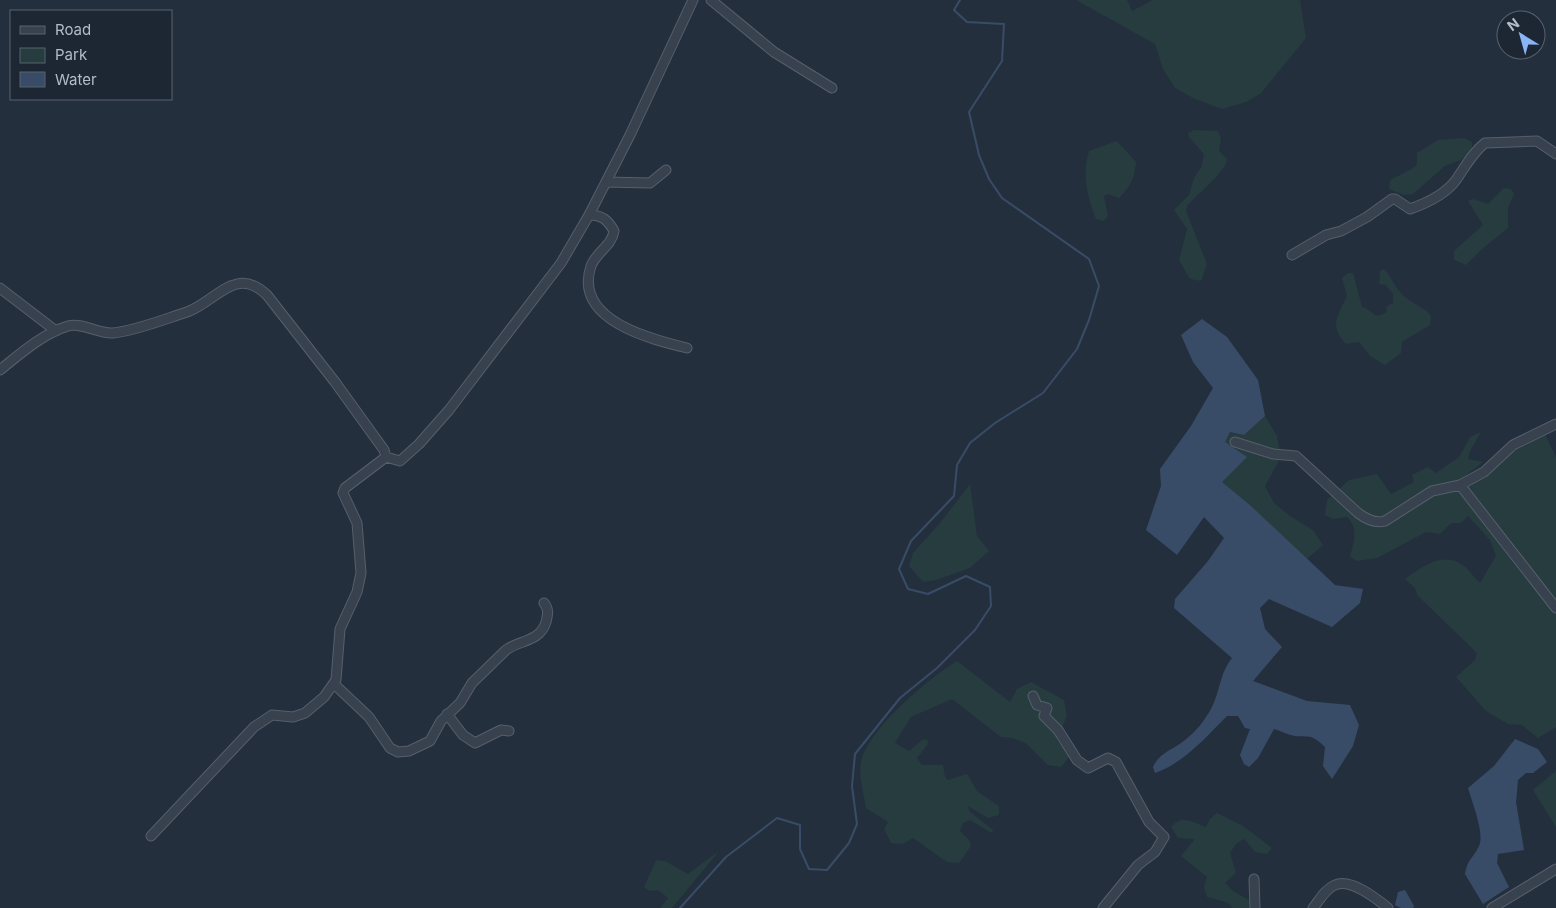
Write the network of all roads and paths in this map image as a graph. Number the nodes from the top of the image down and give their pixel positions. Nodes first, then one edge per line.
1 (693, 0) edge
2 (711, 0) edge
3 (832, 88) dead end
4 (1556, 154) edge
5 (666, 170) dead end
6 (606, 182) junction
7 (589, 216) junction
8 (1292, 255) dead end
9 (0, 288) edge
10 (56, 331) junction
11 (687, 348) dead end
12 (0, 370) edge
13 (1556, 424) edge
14 (1235, 442) dead end
15 (386, 457) junction
16 (1460, 485) junction
17 (544, 603) dead end
18 (1556, 608) edge
19 (334, 684) junction
20 (1033, 696) dead end
21 (446, 714) junction
22 (509, 731) dead end
23 (151, 836) dead end
24 (1556, 869) edge
25 (1254, 878) dead end
26 (1103, 908) edge
27 (1255, 908) edge
28 (1313, 908) edge
29 (1388, 908) edge
30 (1492, 908) edge

1 - 6 street
2 - 3 street
4 - 8 street
5 - 6 street
6 - 7 street
7 - 11 street
7 - 15 street
9 - 10 street
10 - 12 street
10 - 15 street
13 - 16 street
14 - 16 street
15 - 19 street
16 - 18 street
17 - 21 street
19 - 21 street
19 - 23 street
20 - 26 street
21 - 22 street
24 - 30 street
25 - 27 street
28 - 29 street

